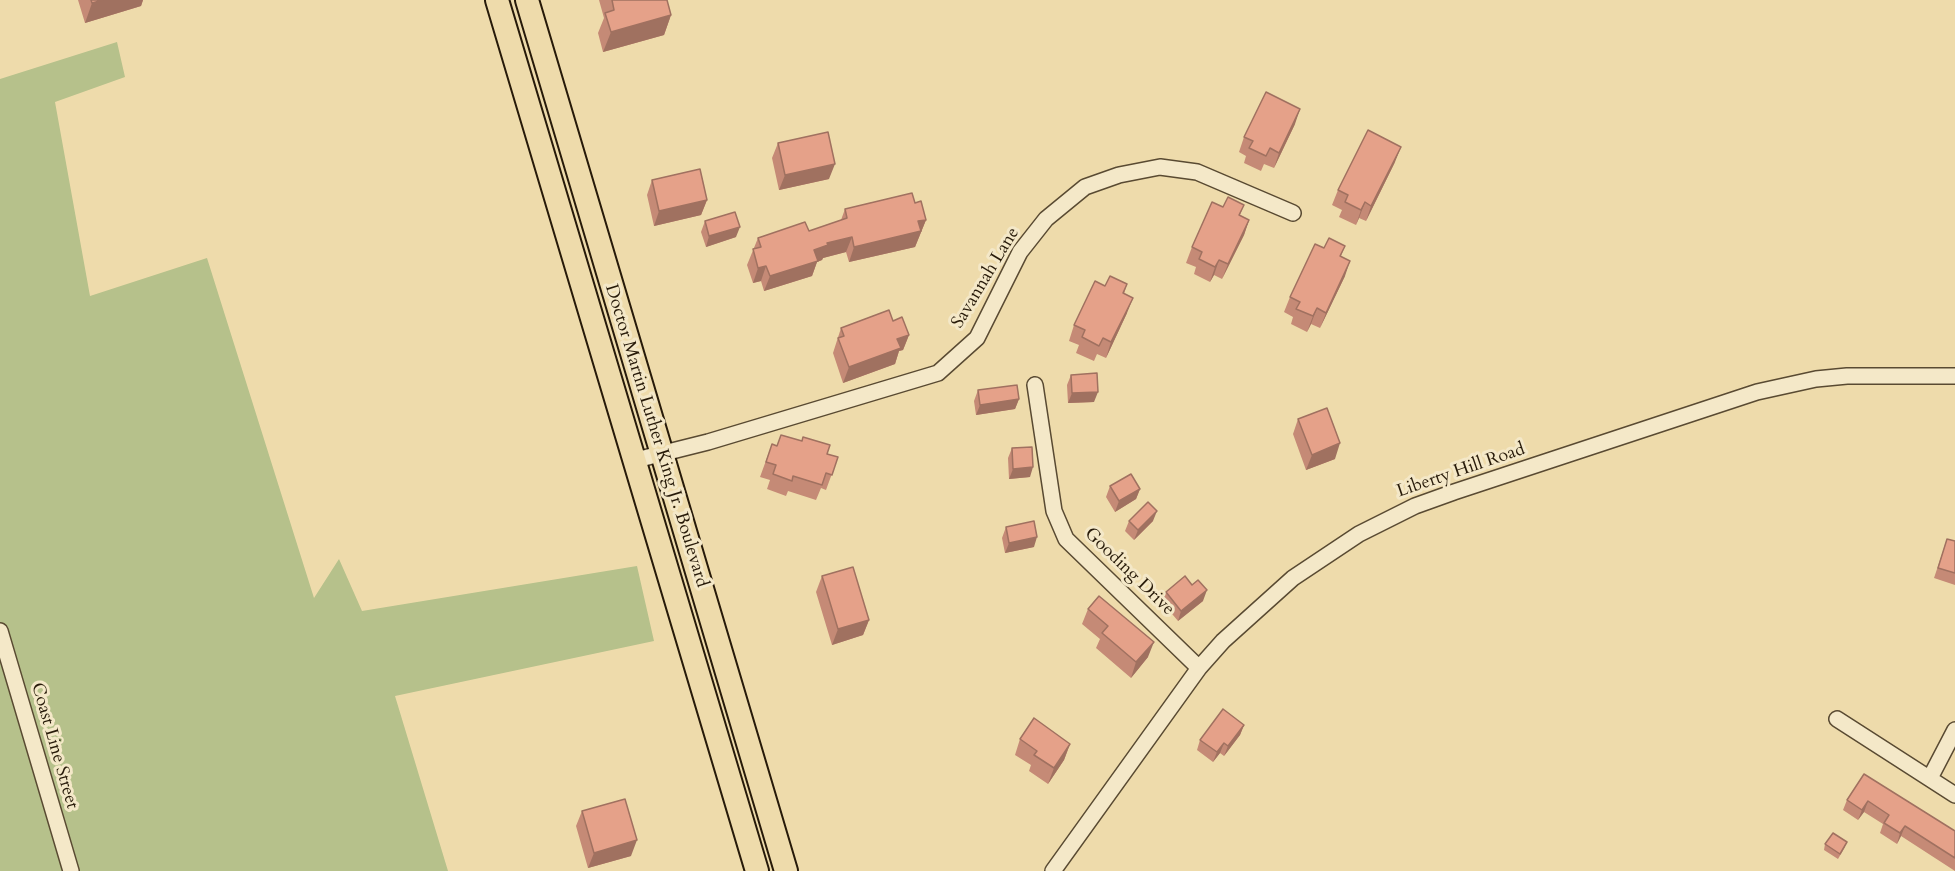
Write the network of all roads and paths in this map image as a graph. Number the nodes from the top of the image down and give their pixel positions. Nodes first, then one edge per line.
1 (497, 0) edge
2 (526, 0) edge
3 (1293, 213) dead end
4 (1955, 376) edge
5 (1035, 385) dead end
6 (661, 452) junction
7 (636, 460) junction
8 (0, 631) edge
9 (1199, 668) junction
10 (1837, 719) dead end
11 (1955, 730) edge
12 (1930, 778) junction
13 (1955, 795) edge
14 (71, 871) edge
15 (757, 871) edge
16 (786, 871) edge
17 (1053, 871) edge

1 - 7 highway, Doctor Martin Luther King Jr. Boulevard
2 - 6 highway, Doctor Martin Luther King Jr. Boulevard
3 - 6 street, Savannah Lane
4 - 9 street, Liberty Hill Road
5 - 9 street, Gooding Drive
6 - 7 street, Savannah Lane
6 - 16 highway, Doctor Martin Luther King Jr. Boulevard
7 - 15 highway, Doctor Martin Luther King Jr. Boulevard
8 - 14 street, Coast Line Street
9 - 17 street, Liberty Hill Road
10 - 12 street
11 - 12 street
12 - 13 street

